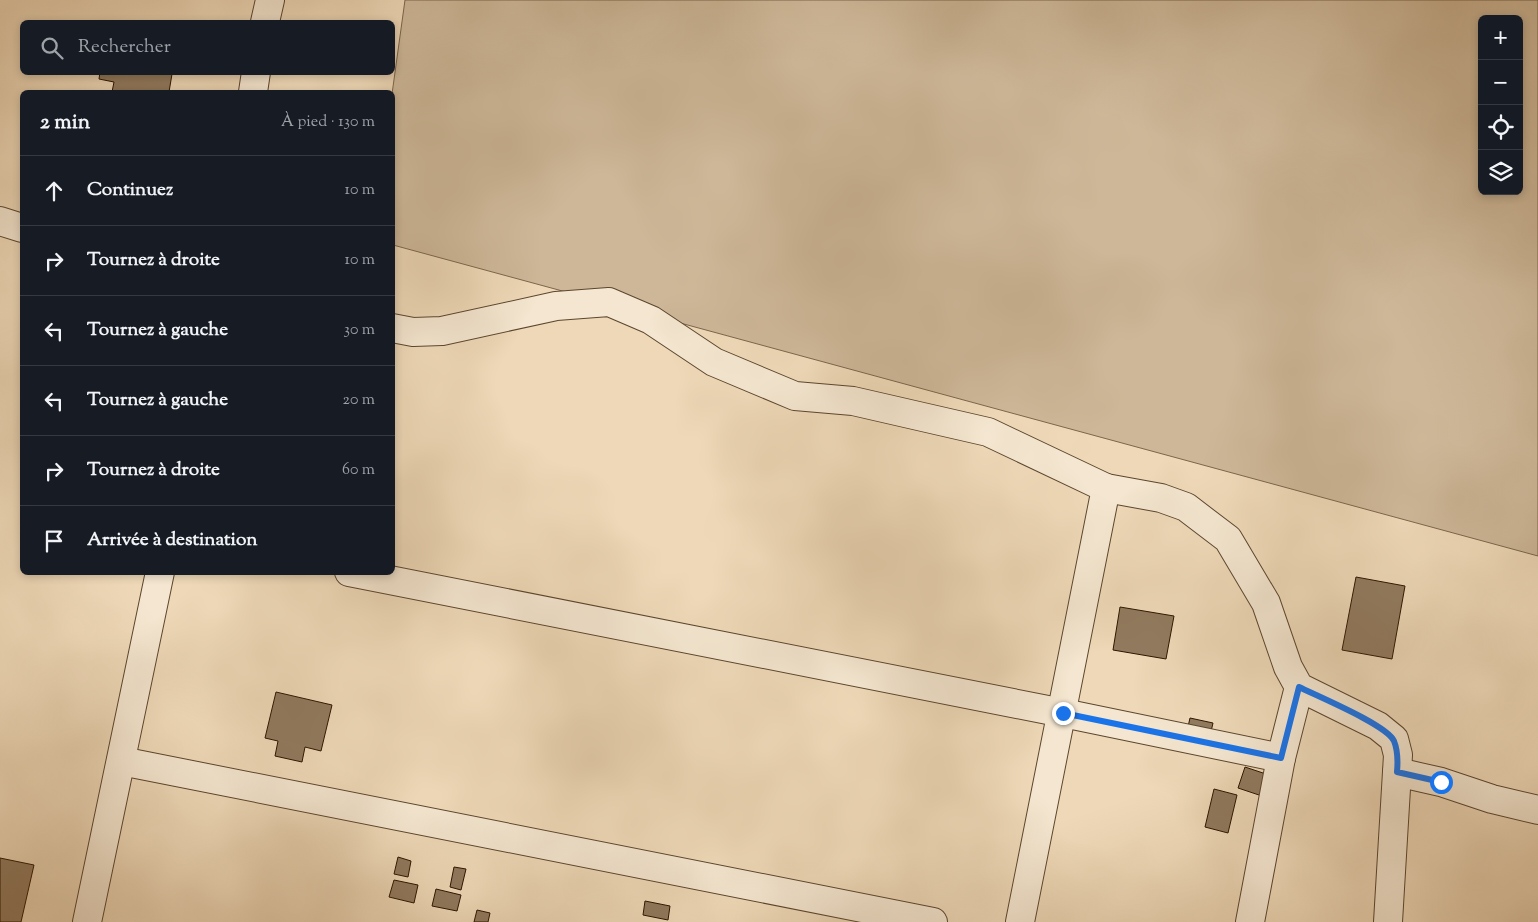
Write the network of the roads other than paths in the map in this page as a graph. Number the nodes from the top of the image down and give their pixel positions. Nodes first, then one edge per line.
1 (270, 0) edge
2 (266, 20) edge
3 (256, 75) edge
4 (253, 90) edge
5 (0, 221) edge
6 (20, 227) edge
7 (395, 329) edge
8 (1106, 488) junction
9 (159, 575) edge
10 (364, 575) edge
11 (1299, 687) junction
12 (1063, 713) junction
13 (1281, 758) junction
14 (122, 761) junction
15 (1397, 772) junction
16 (1538, 810) edge
17 (87, 922) edge
18 (934, 922) edge
19 (1020, 922) edge
20 (1250, 922) edge
21 (1388, 922) edge

1 - 2 street
3 - 4 street
5 - 6 street
7 - 8 street
8 - 11 street
8 - 12 street
9 - 14 street
10 - 12 street
11 - 13 street
11 - 15 street
12 - 13 street
12 - 19 street
13 - 20 street
14 - 17 street
14 - 18 street
15 - 16 street
15 - 21 street

